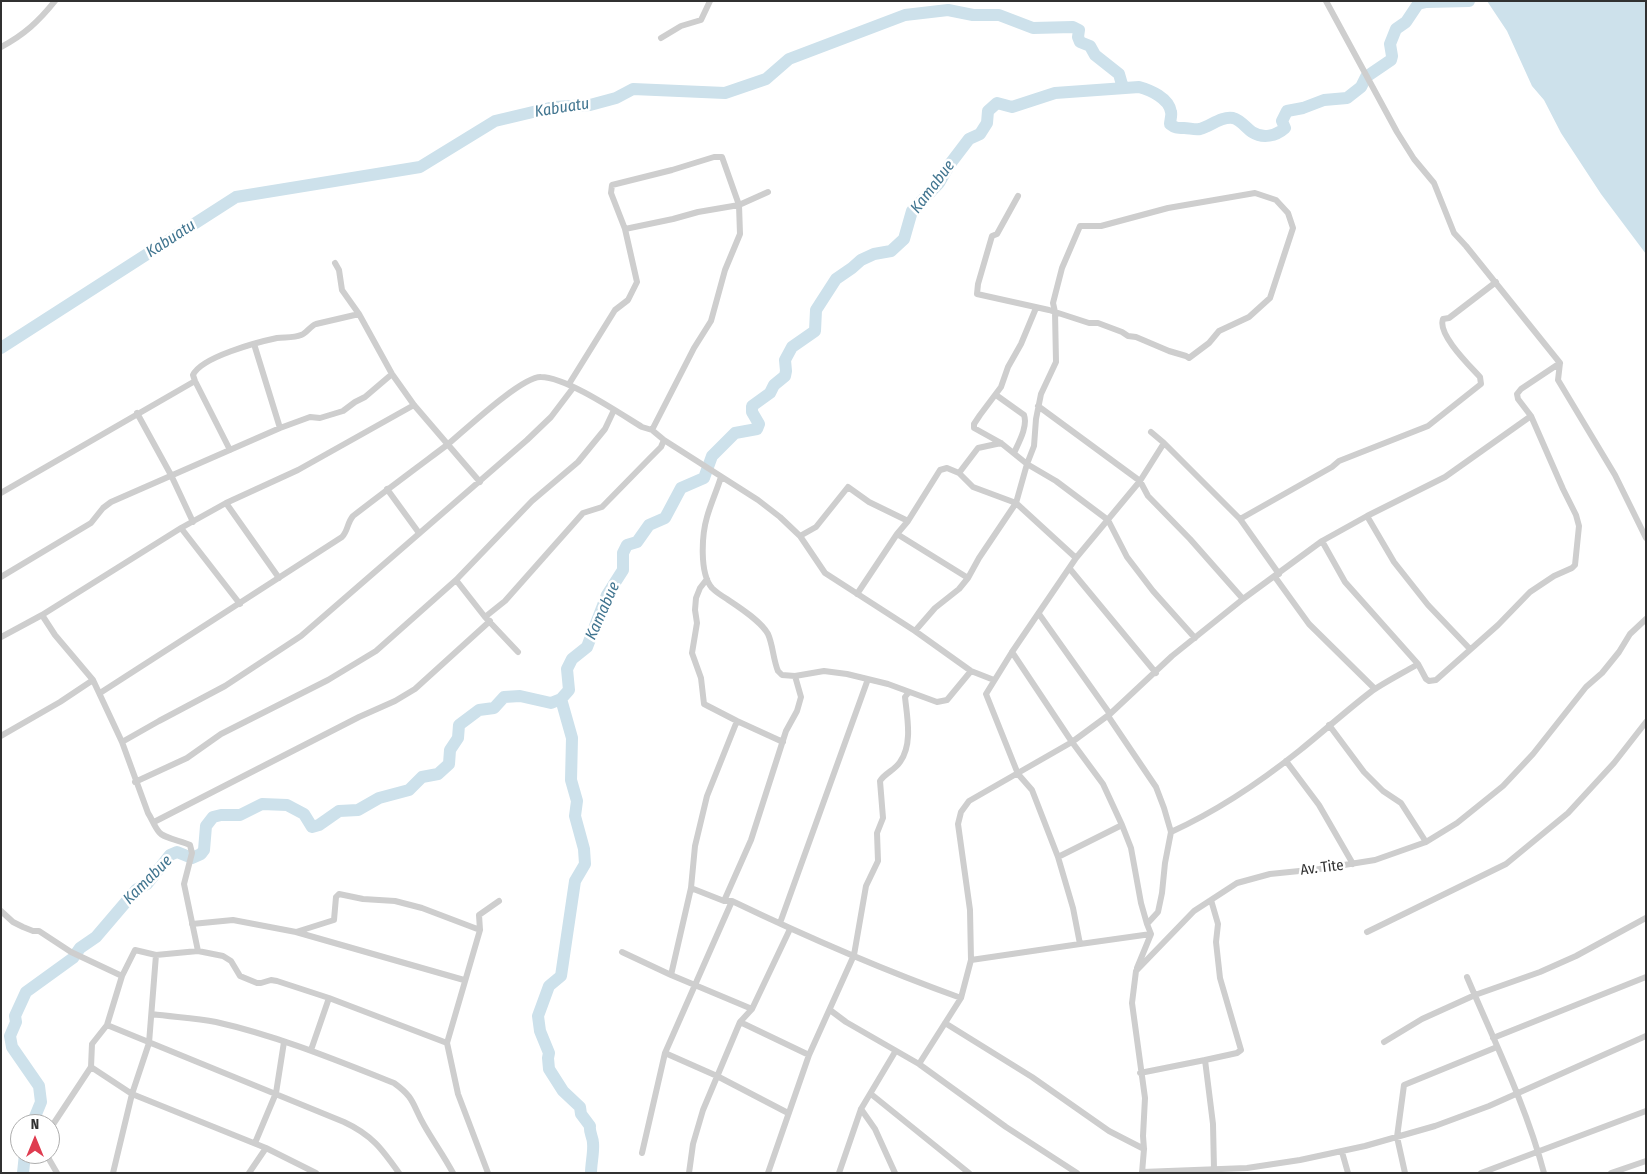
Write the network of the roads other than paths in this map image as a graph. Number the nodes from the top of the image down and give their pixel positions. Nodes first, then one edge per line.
1 (55, 1) edge
2 (710, 1) edge
3 (1326, 1) edge
4 (661, 38) dead end
5 (1, 46) edge
6 (768, 192) dead end
7 (1018, 196) dead end
8 (739, 205) junction
9 (625, 229) junction
10 (335, 263) dead end
11 (1496, 282) junction
12 (1036, 308) junction
13 (1055, 312) junction
14 (360, 314) junction
15 (254, 344) junction
16 (1560, 363) junction
17 (392, 374) junction
18 (195, 381) junction
19 (571, 386) junction
20 (996, 395) junction
21 (414, 405) junction
22 (1038, 406) junction
23 (614, 410) junction
24 (137, 413) junction
25 (1531, 416) junction
26 (280, 428) junction
27 (652, 430) junction
28 (1151, 432) dead end
29 (664, 440) junction
30 (1000, 443) junction
31 (1164, 443) junction
32 (448, 444) junction
33 (230, 450) junction
34 (1014, 453) junction
35 (1027, 464) junction
36 (958, 473) junction
37 (171, 475) junction
38 (721, 477) junction
39 (1140, 481) junction
40 (480, 482) junction
41 (386, 489) junction
42 (1, 493) edge
43 (226, 502) junction
44 (1016, 503) junction
45 (1367, 516) junction
46 (1240, 519) junction
47 (1108, 520) junction
48 (908, 521) junction
49 (193, 522) junction
50 (181, 528) junction
51 (419, 533) junction
52 (897, 534) junction
53 (800, 536) junction
54 (1646, 538) edge
55 (1322, 541) junction
56 (1076, 558) junction
57 (1070, 569) junction
58 (1277, 575) junction
59 (1, 577) edge
60 (279, 578) junction
61 (968, 578) junction
62 (707, 579) junction
63 (456, 580) junction
64 (857, 594) junction
65 (1243, 599) junction
66 (240, 604) junction
67 (1039, 614) junction
68 (42, 615) junction
69 (488, 619) junction
70 (1646, 619) edge
71 (916, 631) junction
72 (1, 637) edge
73 (1196, 638) junction
74 (1470, 649) junction
75 (518, 652) dead end
76 (1012, 652) junction
77 (1418, 664) junction
78 (971, 671) junction
79 (1156, 673) junction
80 (796, 676) junction
81 (868, 679) junction
82 (93, 680) junction
83 (994, 680) junction
84 (1375, 690) junction
85 (909, 692) junction
86 (100, 693) junction
87 (1109, 715) junction
88 (737, 721) junction
89 (1646, 722) edge
90 (1329, 725) junction
91 (1, 736) edge
92 (122, 742) junction
93 (784, 742) junction
94 (1072, 742) junction
95 (1286, 761) junction
96 (1018, 774) junction
97 (135, 782) junction
98 (154, 822) junction
99 (1122, 825) junction
100 (1171, 832) junction
101 (1426, 842) junction
102 (1058, 857) junction
103 (1353, 864) junction
104 (691, 888) junction
105 (1211, 900) junction
106 (499, 901) dead end
107 (724, 901) junction
108 (732, 901) junction
109 (1, 910) edge
110 (1646, 918) edge
111 (192, 924) junction
112 (780, 924) junction
113 (1147, 924) junction
114 (790, 929) junction
115 (480, 930) junction
116 (296, 932) junction
117 (1367, 932) dead end
118 (1151, 934) junction
119 (1080, 944) junction
120 (198, 951) junction
121 (622, 952) dead end
122 (156, 955) junction
123 (854, 955) junction
124 (971, 960) junction
125 (1136, 971) junction
126 (671, 975) junction
127 (122, 976) junction
128 (1467, 977) dead end
129 (1646, 977) edge
130 (464, 980) junction
131 (694, 984) junction
132 (1475, 996) junction
133 (329, 998) junction
134 (961, 998) junction
135 (752, 1009) junction
136 (830, 1010) junction
137 (152, 1014) junction
138 (740, 1022) junction
139 (946, 1023) junction
140 (106, 1026) junction
141 (1646, 1036) edge
142 (1493, 1038) junction
143 (284, 1042) junction
144 (1384, 1042) dead end
145 (149, 1043) junction
146 (447, 1043) junction
147 (1497, 1047) junction
148 (311, 1050) junction
149 (895, 1052) junction
150 (665, 1053) junction
151 (809, 1055) junction
152 (1205, 1060) junction
153 (919, 1064) junction
154 (91, 1067) junction
155 (1140, 1073) junction
156 (717, 1076) junction
157 (276, 1093) junction
158 (132, 1094) junction
159 (871, 1094) junction
160 (1517, 1094) junction
161 (861, 1109) junction
162 (1646, 1111) edge
163 (788, 1113) junction
164 (60, 1114) edge
165 (1397, 1138) junction
166 (255, 1144) junction
167 (266, 1148) junction
168 (1144, 1148) junction
169 (1538, 1150) junction
170 (1342, 1152) junction
171 (642, 1153) dead end
172 (1646, 1161) edge
173 (1214, 1169) junction
174 (1495, 1170) edge
175 (1248, 1171) edge
176 (1075, 1172) edge
177 (1142, 1172) edge
178 (1198, 1172) edge
179 (113, 1173) edge
180 (249, 1173) edge
181 (316, 1173) edge
182 (399, 1173) edge
183 (453, 1173) edge
184 (488, 1173) edge
185 (689, 1173) edge
186 (768, 1173) edge
187 (839, 1173) edge
188 (895, 1173) edge
189 (970, 1173) edge
190 (1348, 1173) edge
191 (1405, 1173) edge
192 (1481, 1173) edge
193 (1544, 1173) edge
194 (1610, 1173) edge

1 - 5 street
2 - 4 street
3 - 11 street
6 - 8 street
7 - 12 street
8 - 9 street
8 - 9 street
8 - 27 street
9 - 19 street
10 - 14 street
11 - 16 street
11 - 46 street
12 - 13 street
12 - 20 street
13 - 13 street
13 - 22 street
14 - 15 street
14 - 17 street
15 - 18 street
15 - 26 street
16 - 25 street
16 - 54 street
17 - 21 street
17 - 26 street
18 - 24 street
18 - 33 street
19 - 23 street
19 - 32 street
19 - 40 street
20 - 30 street
20 - 34 street
21 - 32 street
21 - 43 street
22 - 35 street
22 - 39 street
23 - 27 street
23 - 63 street
24 - 37 street
24 - 42 street
25 - 45 street
25 - 74 street
26 - 33 street
27 - 29 street
28 - 31 street
29 - 38 street
29 - 69 street
30 - 34 street
30 - 36 street
31 - 39 street
31 - 46 street
32 - 40 street
32 - 41 street
33 - 37 street
34 - 35 street
35 - 44 street
35 - 47 street
36 - 44 street
36 - 48 street
37 - 49 street
37 - 59 street
38 - 53 street
38 - 62 street
39 - 47 street
39 - 65 street
40 - 51 street
41 - 51 street
41 - 60 street
43 - 49 street
43 - 60 street
44 - 56 street
44 - 61 street
45 - 55 street
45 - 74 street
46 - 58 street
47 - 56 street
47 - 73 street
48 - 52 street
48 - 53 street
49 - 50 street
50 - 66 street
50 - 68 street
51 - 92 street
52 - 61 street
52 - 64 street
53 - 64 street
55 - 58 street
55 - 77 street
56 - 57 street
57 - 67 street
57 - 79 street
58 - 65 street
58 - 84 street
60 - 66 street
61 - 71 street
62 - 80 street
62 - 88 street
63 - 69 street
63 - 97 street
64 - 71 street
65 - 73 street
66 - 86 street
67 - 76 street
67 - 87 street
68 - 72 street
68 - 82 street
69 - 75 street
69 - 98 street
70 - 101 street, Av. Tite
71 - 78 street
73 - 79 street
74 - 77 street
76 - 83 street
76 - 94 street
77 - 84 street
78 - 83 street
78 - 85 street
79 - 87 street
80 - 81 street
80 - 93 street
81 - 85 street
81 - 112 street
82 - 86 street
82 - 91 street
83 - 96 street
84 - 90 street
85 - 123 street
86 - 92 street
87 - 94 street
87 - 100 street
88 - 93 street
88 - 104 street
89 - 117 street
90 - 95 street
90 - 101 street
92 - 97 street
93 - 107 street
94 - 96 street
94 - 99 street
95 - 100 street
95 - 103 street
96 - 102 street
96 - 124 street
97 - 98 street
98 - 111 street
99 - 102 street
99 - 113 street
100 - 113 street
101 - 103 street, Av. Tite
102 - 119 street
103 - 105 street, Av. Tite
104 - 107 street
104 - 126 street
105 - 125 street, Av. Tite
105 - 152 street
106 - 115 street
107 - 108 street
108 - 112 street
108 - 131 street
109 - 127 street
110 - 132 street
111 - 116 street
111 - 120 street
112 - 114 street
113 - 118 street
114 - 123 street
114 - 135 street
115 - 116 street
115 - 130 street
116 - 130 street
118 - 119 street
118 - 125 street
119 - 124 street
120 - 122 street
120 - 133 street
121 - 126 street
122 - 127 street
122 - 137 street
123 - 134 street
123 - 136 street
124 - 134 street
125 - 155 street
126 - 131 street
127 - 140 street
128 - 132 street
129 - 142 street
130 - 146 street
131 - 135 street
131 - 150 street
132 - 142 street
132 - 144 street
133 - 146 street
133 - 148 street
134 - 139 street
135 - 138 street
136 - 149 street
136 - 151 street
137 - 143 street
137 - 145 street
138 - 151 street
138 - 156 street
139 - 153 street
139 - 168 street
140 - 145 street
140 - 154 street
141 - 160 street
142 - 147 street
143 - 148 street
143 - 157 street
145 - 157 street
145 - 158 street
146 - 184 street
147 - 160 street
147 - 165 street
148 - 183 street
149 - 153 street
149 - 159 street
150 - 156 street
150 - 171 street
151 - 163 street
152 - 155 street
152 - 173 street
153 - 176 street
154 - 158 street
154 - 164 street
155 - 168 street
156 - 163 street
156 - 185 street
157 - 166 street
157 - 182 street
158 - 166 street
158 - 179 street
159 - 161 street
159 - 189 street
160 - 165 street
160 - 169 street
161 - 187 street
161 - 188 street
162 - 169 street
163 - 186 street
165 - 170 street
165 - 191 street
166 - 167 street
167 - 180 street
167 - 181 street
168 - 177 street
169 - 174 street
169 - 193 street
170 - 175 street
170 - 190 street
172 - 194 street
173 - 175 street
173 - 178 street
174 - 192 street
177 - 178 street

